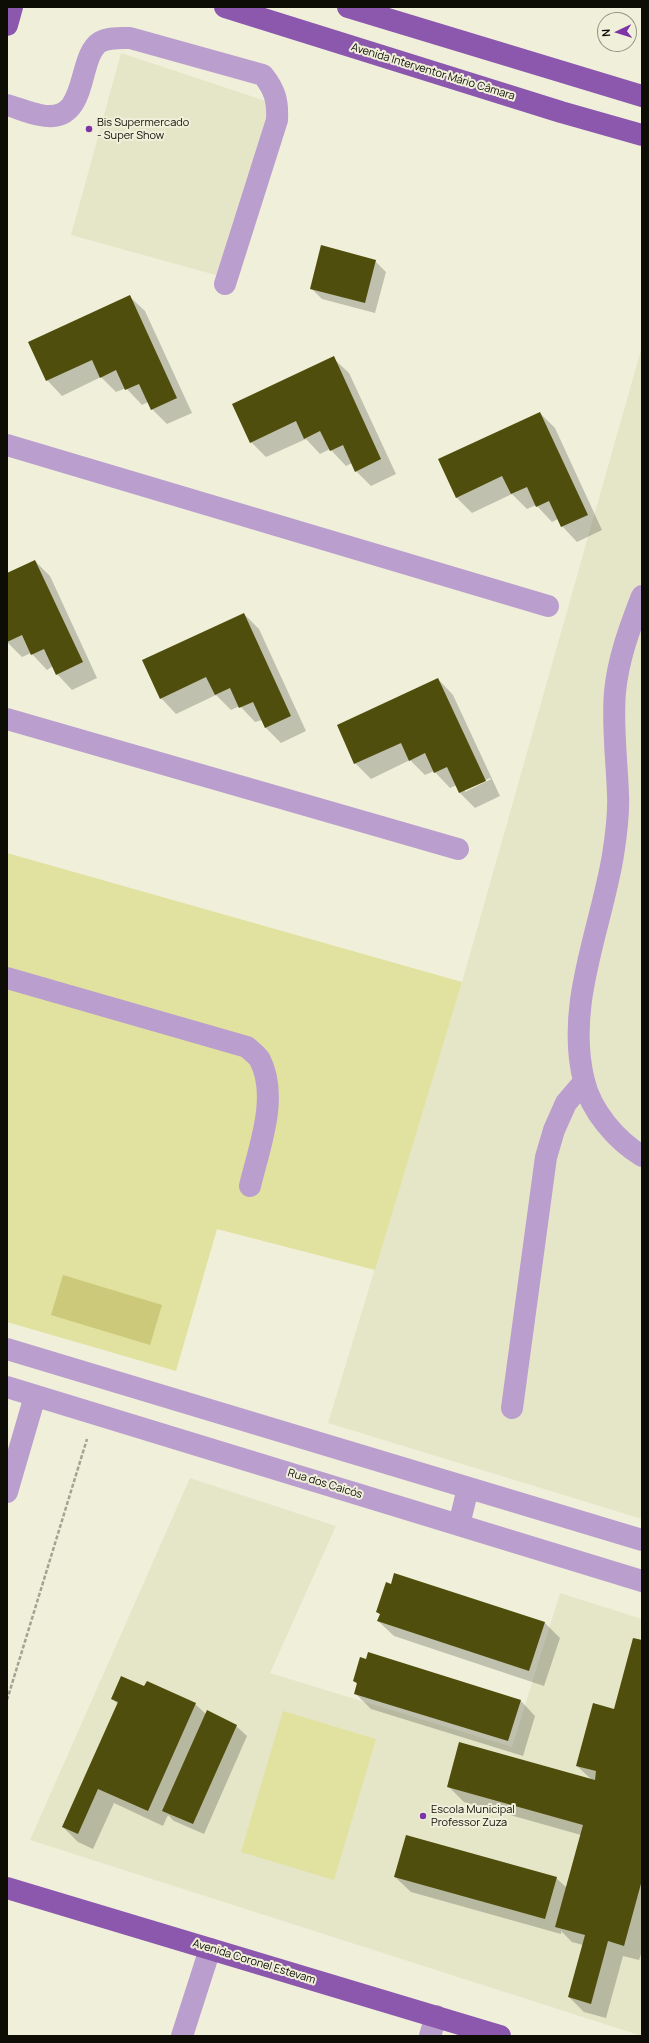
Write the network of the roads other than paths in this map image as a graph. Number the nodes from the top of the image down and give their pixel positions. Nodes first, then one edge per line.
1 (12, 7) edge
2 (225, 7) edge
3 (348, 7) edge
4 (7, 24) edge
5 (642, 96) edge
6 (7, 105) edge
7 (642, 135) edge
8 (225, 284) dead end
9 (7, 445) edge
10 (642, 596) edge
11 (548, 606) dead end
12 (7, 719) edge
13 (458, 848) dead end
14 (7, 978) edge
15 (584, 1082) junction
16 (642, 1156) edge
17 (250, 1186) dead end
18 (7, 1349) edge
19 (7, 1388) edge
20 (35, 1396) junction
21 (512, 1408) dead end
22 (468, 1488) junction
23 (7, 1492) edge
24 (459, 1525) junction
25 (642, 1540) edge
26 (642, 1581) edge
27 (7, 1888) edge
28 (210, 1949) junction
29 (433, 2026) edge
30 (182, 2036) edge
31 (500, 2036) edge

1 - 4 main road
2 - 7 main road, Avenida Interventor Mário Câmara
3 - 5 main road
6 - 8 street
9 - 11 street
10 - 15 street
12 - 13 street
14 - 17 street
15 - 16 street
15 - 21 street
18 - 22 street
19 - 20 street, Rua dos Caicós
20 - 23 street
20 - 24 street, Rua dos Caicós
22 - 24 street
22 - 25 street
24 - 26 street, Rua dos Caicós
27 - 28 main road, Avenida Coronel Estevam
28 - 29 main road, Avenida Coronel Estevam
28 - 30 street
29 - 31 main road, Avenida Coronel Estevam

